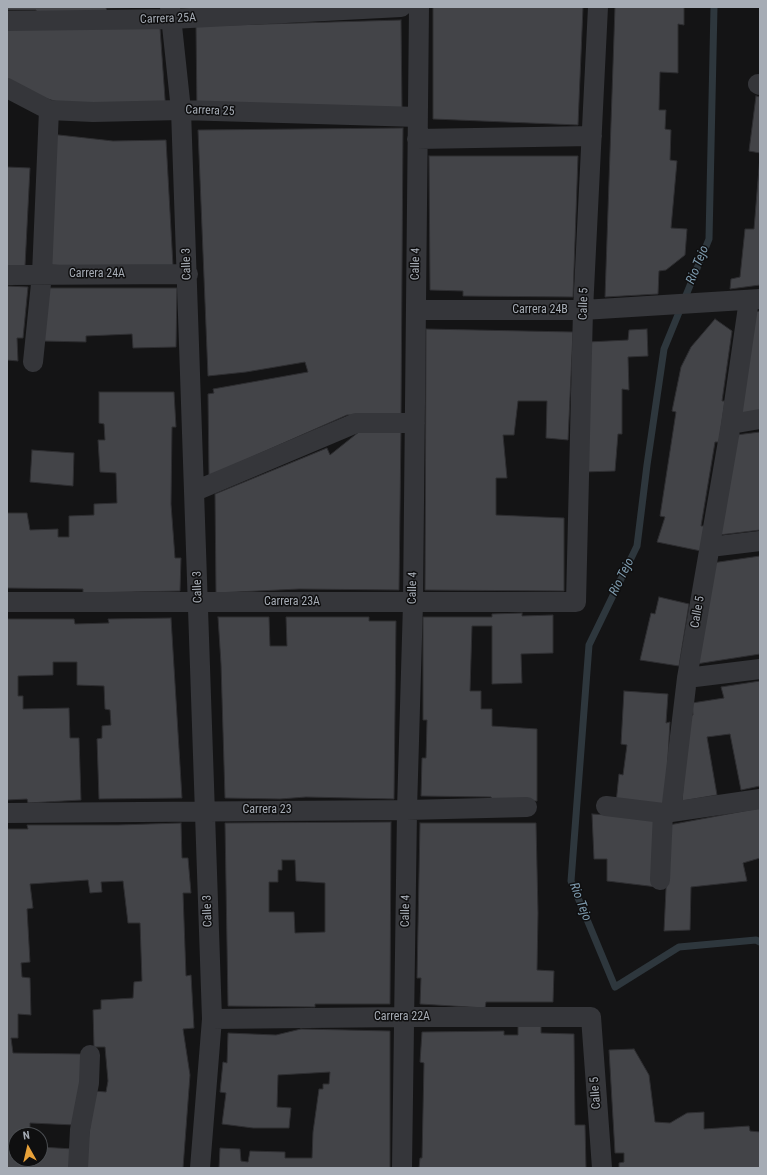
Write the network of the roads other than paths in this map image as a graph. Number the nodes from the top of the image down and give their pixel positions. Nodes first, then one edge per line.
1 (401, 7) edge
2 (419, 7) edge
3 (598, 7) edge
4 (170, 13) edge
5 (7, 21) edge
6 (7, 88) edge
7 (49, 110) junction
8 (181, 110) junction
9 (418, 117) junction
10 (592, 136) junction
11 (417, 139) junction
12 (42, 274) junction
13 (188, 274) junction
14 (7, 275) edge
15 (754, 299) edge
16 (416, 310) junction
17 (583, 310) junction
18 (33, 362) dead end
19 (760, 419) edge
20 (414, 423) junction
21 (731, 424) junction
22 (195, 491) junction
23 (760, 540) edge
24 (710, 547) junction
25 (7, 602) edge
26 (198, 602) junction
27 (413, 602) junction
28 (576, 602) joint
29 (760, 669) edge
30 (686, 678) junction
31 (760, 799) edge
32 (606, 806) dead end
33 (527, 807) dead end
34 (204, 810) junction
35 (407, 810) junction
36 (667, 812) junction
37 (7, 813) edge
38 (660, 880) dead end
39 (404, 1017) junction
40 (591, 1017) joint
41 (212, 1019) junction
42 (90, 1055) dead end
43 (78, 1168) edge
44 (200, 1168) edge
45 (402, 1168) edge
46 (602, 1168) edge

1 - 4 street, Carrera 25A
2 - 9 street, Calle 4
3 - 10 street, Calle 5
4 - 5 street, Carrera 25A
4 - 8 street, Calle 3
6 - 7 street, Carrera 25
7 - 8 street, Carrera 25
7 - 12 street
8 - 9 street, Carrera 25
8 - 13 street, Calle 3
9 - 11 street, Calle 4
10 - 11 street
10 - 17 street, Calle 5
11 - 16 street, Calle 4
12 - 13 street, Carrera 24A
12 - 14 street, Carrera 24A
12 - 18 street
13 - 22 street, Calle 3
15 - 17 street, Carrera 24B
15 - 21 street, Calle 5
16 - 17 street, Carrera 24B
16 - 20 street, Calle 4
17 - 28 street, Calle 5
19 - 21 street
20 - 22 street
20 - 27 street, Calle 4
21 - 24 street, Calle 5
22 - 26 street, Calle 3
23 - 24 street
24 - 30 street, Calle 5
25 - 26 street, Carrera 23A
26 - 27 street, Carrera 23A
26 - 34 street, Calle 3
27 - 28 street, Carrera 23A
27 - 35 street, Calle 4
29 - 30 street
30 - 36 street, Calle 5
31 - 36 street
32 - 36 street
33 - 35 street, Carrera 23
34 - 35 street, Carrera 23
34 - 37 street, Carrera 23
34 - 41 street, Calle 3
35 - 39 street, Calle 4
36 - 38 street, Calle 5
39 - 40 street, Carrera 22A
39 - 41 street, Carrera 22A
39 - 45 street, Calle 4
40 - 46 street, Calle 5
41 - 44 street, Calle 3
42 - 43 street

